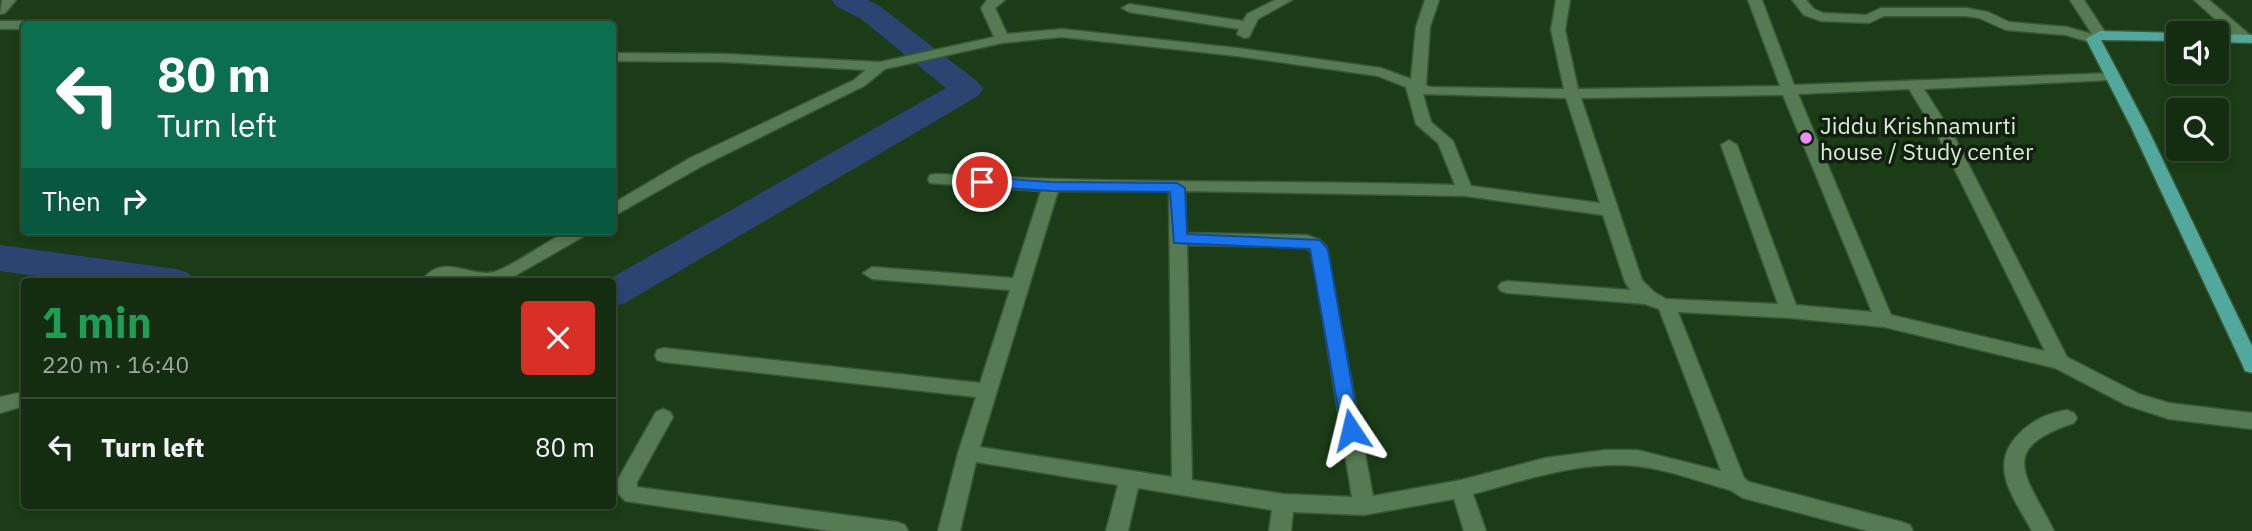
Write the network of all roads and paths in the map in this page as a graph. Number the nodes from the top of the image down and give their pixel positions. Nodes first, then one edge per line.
1 (9, 0) edge
2 (1285, 0) edge
3 (1432, 0) edge
4 (1563, 0) edge
5 (1755, 0) edge
6 (1799, 0) edge
7 (2077, 0) edge
8 (2201, 0) edge
9 (990, 1) edge
10 (1129, 8) dead end
11 (0, 10) edge
12 (0, 25) edge
13 (21, 25) edge
14 (1248, 26) junction
15 (2096, 37) junction
16 (2166, 37) edge
17 (2229, 38) edge
18 (1002, 39) junction
19 (2249, 39) edge
20 (1237, 52) junction
21 (616, 57) edge
22 (880, 65) junction
23 (2110, 76) junction
24 (1914, 85) junction
25 (1416, 86) junction
26 (1790, 90) junction
27 (1572, 94) junction
28 (1730, 145) dead end
29 (936, 179) dead end
30 (1051, 186) junction
31 (1177, 188) junction
32 (1465, 191) junction
33 (616, 210) edge
34 (1610, 211) junction
35 (573, 235) edge
36 (1180, 239) junction
37 (872, 273) dead end
38 (437, 278) edge
39 (488, 278) edge
40 (497, 278) edge
41 (1020, 285) junction
42 (1507, 287) dead end
43 (1657, 301) junction
44 (1790, 311) junction
45 (1884, 320) junction
46 (664, 355) dead end
47 (2060, 362) junction
48 (2252, 366) edge
49 (986, 391) junction
50 (21, 400) edge
51 (0, 405) edge
52 (663, 417) dead end
53 (2067, 418) dead end
54 (2252, 421) edge
55 (968, 453) junction
56 (1129, 481) junction
57 (1736, 484) junction
58 (1182, 487) junction
59 (1461, 489) junction
60 (1283, 503) junction
61 (1364, 506) junction
62 (897, 531) edge
63 (949, 531) edge
64 (1117, 531) edge
65 (1280, 531) edge
66 (1475, 531) edge
67 (1902, 531) edge
68 (2043, 531) edge

1 - 11 street
2 - 14 street
3 - 25 street
4 - 27 street
5 - 26 street
6 - 15 street
7 - 15 street
8 - 19 street
9 - 18 street
10 - 14 street
12 - 13 street
14 - 20 street
15 - 16 main road
15 - 23 main road
17 - 19 main road
18 - 20 street
18 - 22 street
20 - 25 street
21 - 22 street
22 - 33 street
23 - 24 street
23 - 48 main road
24 - 26 street
24 - 47 street
25 - 27 street
25 - 32 street
26 - 27 street
26 - 45 street
27 - 34 street
28 - 44 street
29 - 30 street
30 - 31 street
30 - 41 street
31 - 32 street
31 - 36 street
32 - 34 street
34 - 43 street
35 - 40 street
36 - 58 street
36 - 61 street
37 - 41 street
38 - 39 street
41 - 49 street
42 - 43 street
43 - 44 street
43 - 57 street
44 - 45 street
45 - 47 street
46 - 49 street
47 - 54 street
49 - 55 street
50 - 51 street
52 - 62 street
53 - 68 street
55 - 56 street
55 - 63 street
56 - 58 street
56 - 64 street
57 - 59 street
57 - 67 street
58 - 60 street
59 - 61 street
59 - 66 street
60 - 61 street
60 - 65 street

